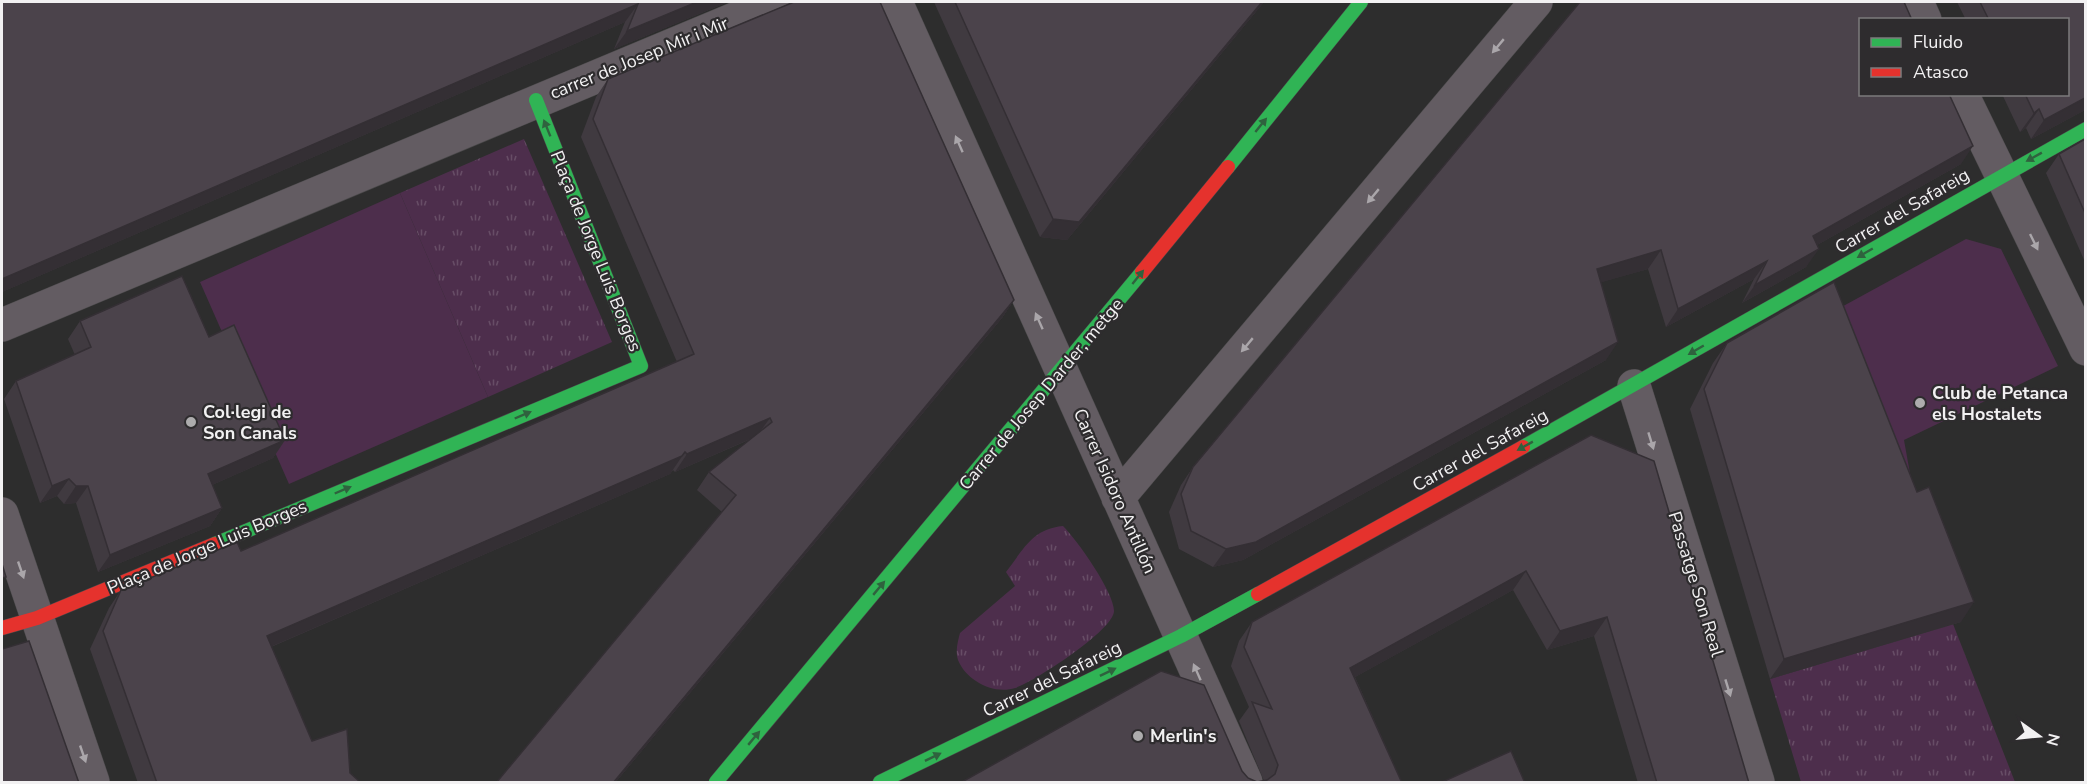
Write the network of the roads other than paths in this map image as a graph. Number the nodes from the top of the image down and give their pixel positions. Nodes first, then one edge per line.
1 (775, 2) edge
2 (896, 2) edge
3 (1361, 2) edge
4 (1536, 2) edge
5 (1917, 2) edge
6 (1924, 18) edge
7 (1963, 96) edge
8 (536, 100) junction
9 (2085, 129) edge
10 (2002, 174) junction
11 (2, 325) edge
12 (2085, 350) edge
13 (1062, 371) junction
14 (1634, 386) junction
15 (1118, 498) junction
16 (2, 514) edge
17 (37, 618) junction
18 (2, 628) edge
19 (1181, 636) junction
20 (93, 783) edge
21 (716, 783) edge
22 (880, 783) edge
23 (1246, 783) edge
24 (1758, 783) edge

1 - 8 street, carrer de Josep Mir i Mir
13 -> 2 street, Carrer Isidoro Antillón
13 -> 3 street, Carrer de Josep Darder, metge
4 -> 15 street
5 - 6 street
7 - 10 street
8 - 11 street
17 -> 8 street, Plaça de Jorge Luis Borges
9 -> 10 street, Carrer del Safareig
10 -> 12 street
10 -> 14 street, Carrer del Safareig
13 - 15 street, Carrer Isidoro Antillón
21 -> 13 street, Carrer de Josep Darder, metge
14 -> 19 street, Carrer del Safareig
14 -> 24 street, Passatge Son Real
15 - 19 street, Carrer Isidoro Antillón
16 -> 17 street
17 - 18 street
17 -> 20 street
22 -> 19 street, Carrer del Safareig
23 -> 19 street, Carrer Isidoro Antillón

